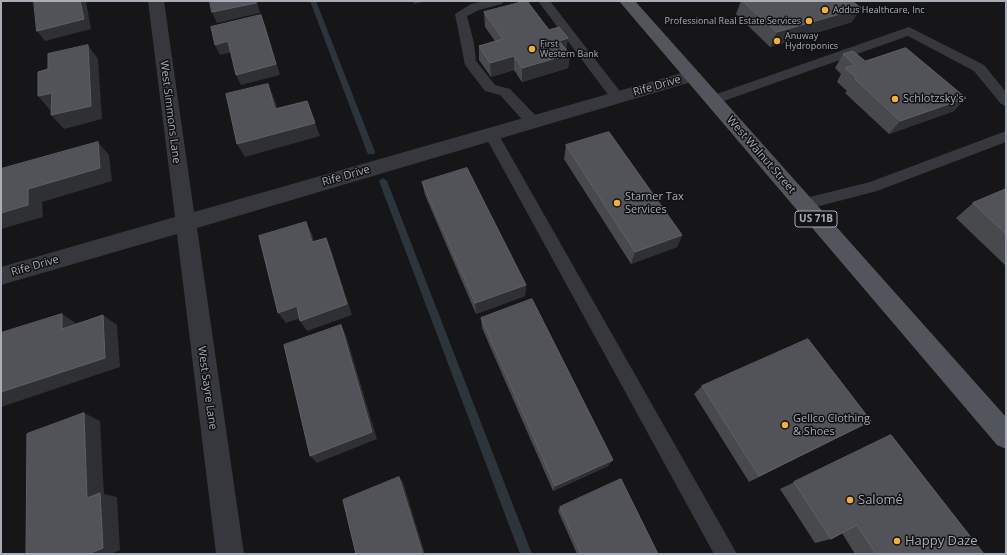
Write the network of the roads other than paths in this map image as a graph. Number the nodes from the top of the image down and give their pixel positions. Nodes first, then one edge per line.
1 (156, 1) edge
2 (498, 1) edge
3 (544, 1) edge
4 (628, 1) edge
5 (692, 76) junction
6 (617, 98) junction
7 (713, 100) junction
8 (1006, 101) edge
9 (533, 122) junction
10 (491, 134) junction
11 (1006, 136) edge
12 (804, 204) junction
13 (185, 223) junction
14 (1, 276) edge
15 (1006, 436) edge
16 (230, 554) edge
17 (726, 554) edge

1 - 13 street, West Simmons Lane
2 - 9 lane
3 - 6 lane
4 - 5 main road, West Walnut Street / US 71B
5 - 6 street, Rife Drive
5 - 7 main road, West Walnut Street / US 71B
6 - 9 street, Rife Drive
7 - 8 lane
7 - 12 main road, West Walnut Street / US 71B
9 - 10 street, Rife Drive
10 - 13 street, Rife Drive
10 - 17 lane
11 - 12 lane
12 - 15 main road, West Walnut Street / US 71B
13 - 14 street, Rife Drive
13 - 16 street, West Sayre Lane

